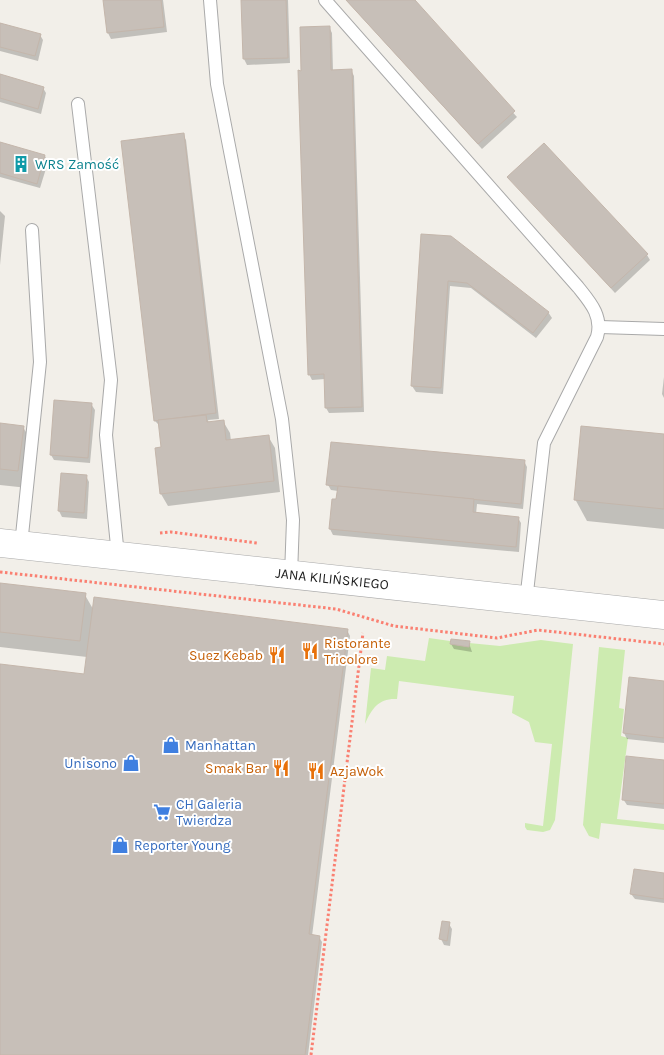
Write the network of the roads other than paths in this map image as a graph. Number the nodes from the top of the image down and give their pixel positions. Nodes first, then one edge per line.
1 (210, 0) edge
2 (325, 0) edge
3 (78, 104) dead end
4 (32, 230) dead end
5 (600, 327) junction
6 (664, 329) edge
7 (10, 544) edge
8 (118, 556) junction
9 (291, 575) junction
10 (526, 601) junction
11 (664, 615) edge

1 - 9 lane
2 - 5 lane
3 - 8 lane
4 - 7 lane
5 - 6 lane
5 - 10 lane
7 - 8 street, JANA KILIŃSKIEGO
8 - 9 street, JANA KILIŃSKIEGO
9 - 10 street, JANA KILIŃSKIEGO
10 - 11 street, JANA KILIŃSKIEGO

